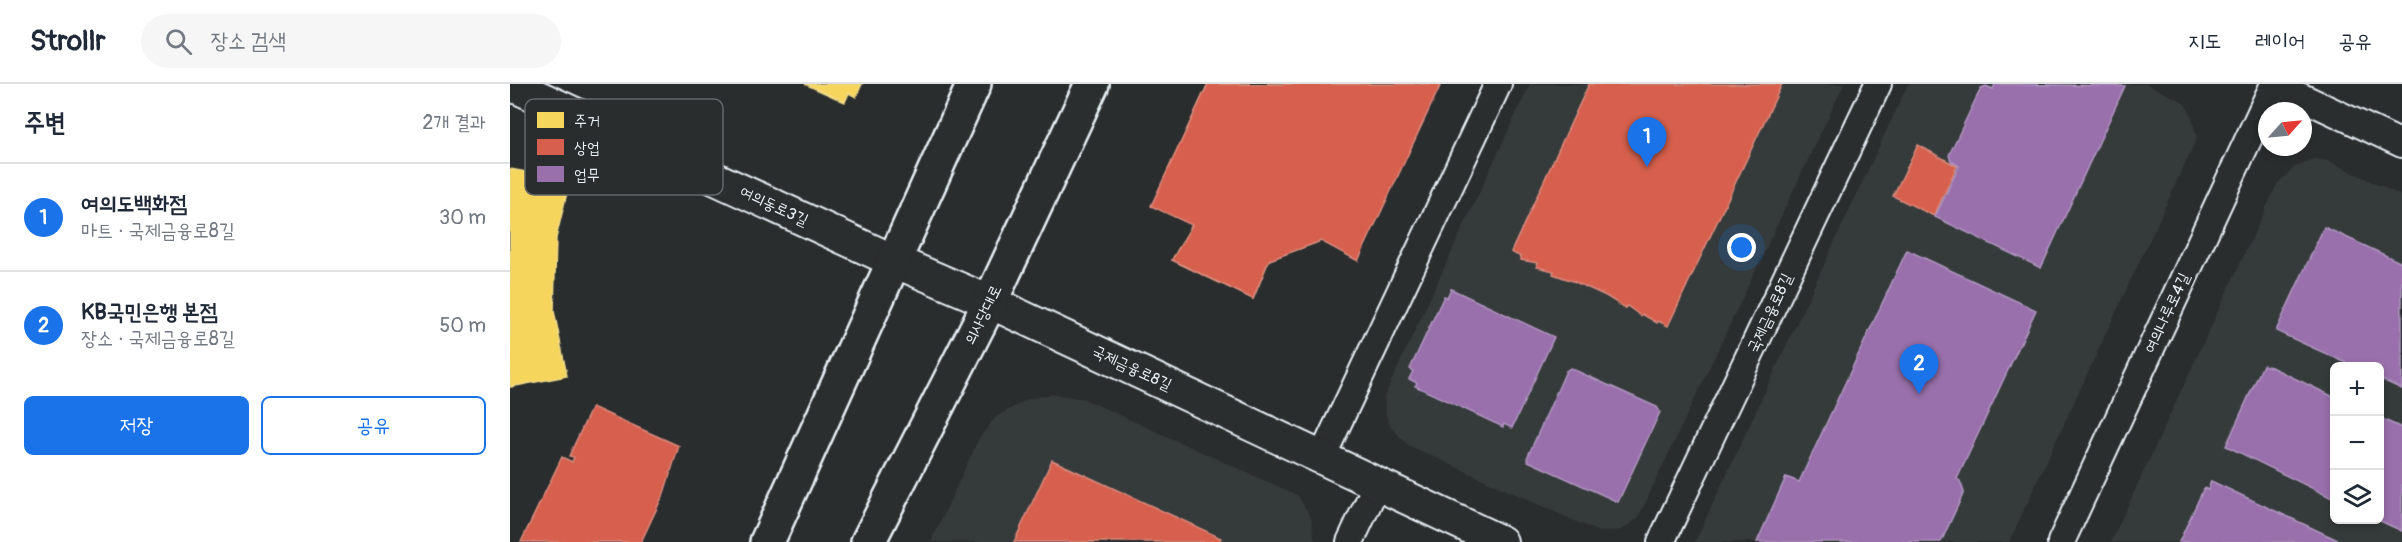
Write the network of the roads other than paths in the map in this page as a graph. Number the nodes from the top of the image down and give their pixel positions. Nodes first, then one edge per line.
1 (510, 84) edge
2 (974, 84) edge
3 (1092, 84) edge
4 (1498, 84) edge
5 (1878, 84) edge
6 (2274, 84) edge
7 (543, 99) edge
8 (2402, 144) edge
9 (723, 182) edge
10 (894, 261) junction
11 (940, 282) joint
12 (990, 302) junction
13 (1322, 457) junction
14 (1378, 482) junction
15 (768, 542) edge
16 (868, 542) edge
17 (1350, 542) edge
18 (1501, 542) edge
19 (1661, 542) edge
20 (2061, 542) edge

1 - 7 street, 여의동로3길
2 - 10 main road
3 - 12 main road, 의사당대로
4 - 13 street
5 - 19 street, 국제금융로8길
6 - 8 street
6 - 20 street, 여의나루로4길
9 - 10 street, 여의동로3길
10 - 11 street, 여의동로3길
10 - 15 main road
11 - 12 street, 국제금융로8길
12 - 13 street, 국제금융로8길
12 - 16 main road, 의사당대로
13 - 14 street, 국제금융로8길
14 - 17 street
14 - 18 street, 국제금융로8길

